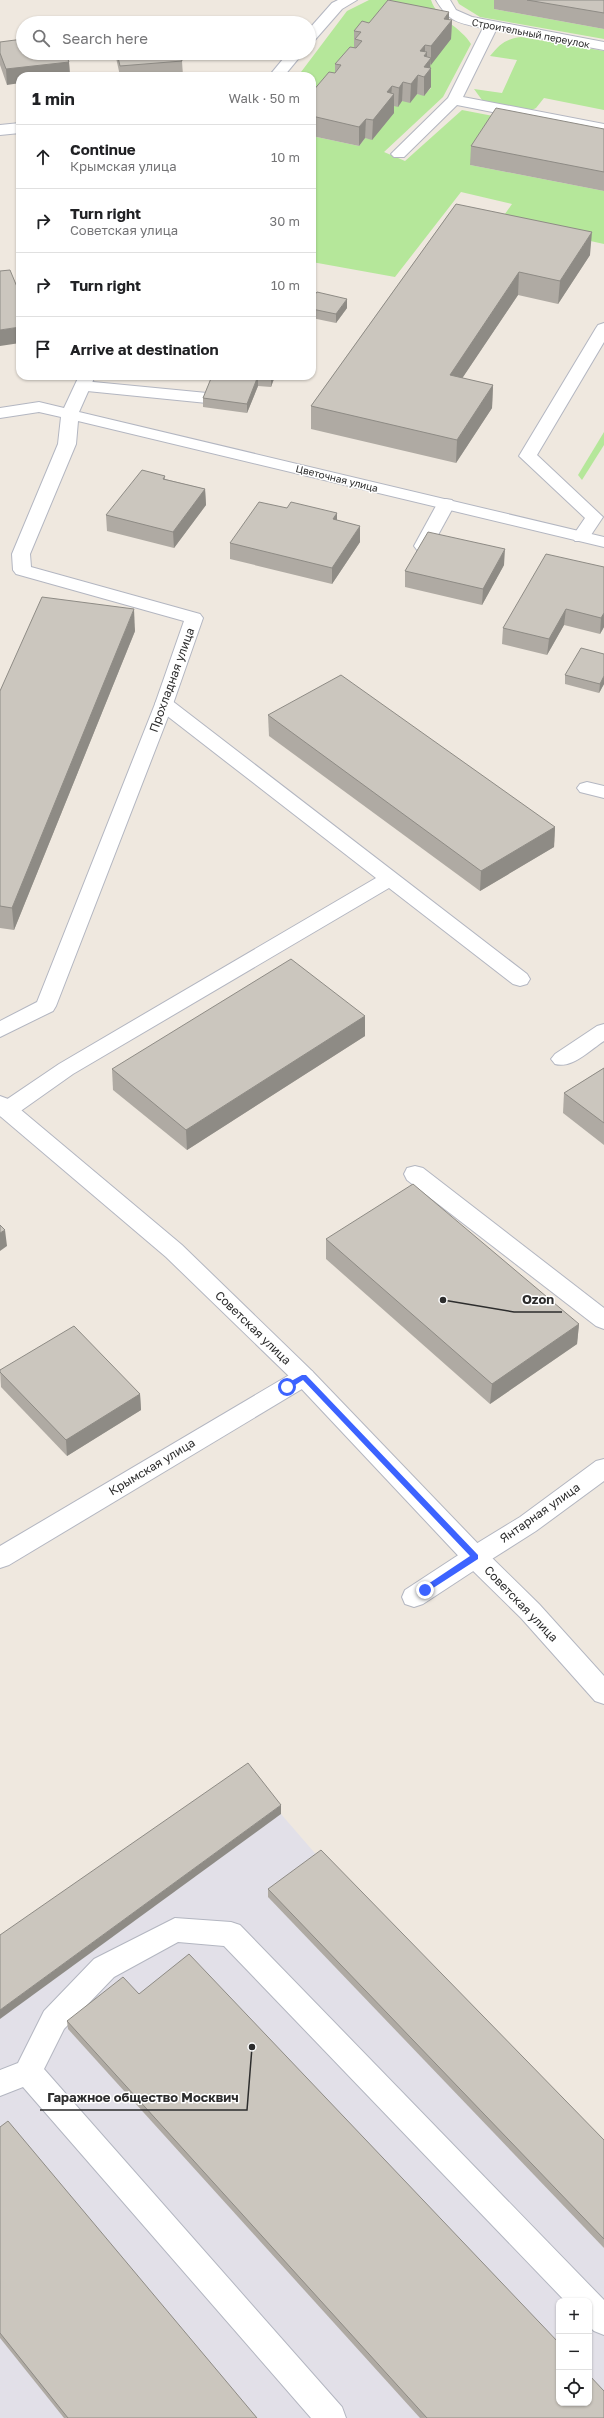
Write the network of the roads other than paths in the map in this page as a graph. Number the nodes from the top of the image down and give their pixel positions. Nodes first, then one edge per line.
1 (350, 0) edge
2 (443, 0) edge
3 (491, 26) junction
4 (316, 30) edge
5 (604, 46) edge
6 (290, 60) edge
7 (279, 72) edge
8 (454, 100) junction
9 (16, 128) edge
10 (604, 129) edge
11 (0, 130) edge
12 (399, 154) dead end
13 (604, 328) edge
14 (85, 381) edge
15 (207, 398) edge
16 (0, 413) edge
17 (70, 414) junction
18 (604, 502) edge
19 (446, 504) junction
20 (594, 517) junction
21 (581, 537) junction
22 (604, 542) edge
23 (423, 546) edge
24 (164, 704) junction
25 (390, 878) junction
26 (520, 979) dead end
27 (0, 1030) edge
28 (604, 1031) edge
29 (562, 1059) dead end
30 (4, 1107) edge
31 (415, 1174) dead end
32 (604, 1320) edge
33 (304, 1377) junction
34 (604, 1468) edge
35 (475, 1557) junction
36 (0, 1558) edge
37 (414, 1597) dead end
38 (604, 1693) edge
39 (28, 2072) junction
40 (0, 2083) edge
41 (582, 2298) edge
42 (592, 2308) edge
43 (604, 2321) edge
44 (331, 2418) edge

1 - 4 street
2 - 3 street, Строительный переулок
3 - 5 street, Строительный переулок
3 - 8 street
6 - 7 street
8 - 10 street
8 - 12 street
9 - 11 street
13 - 20 street
14 - 15 street
14 - 17 street, Прохладная улица
16 - 17 street, Цветочная улица
17 - 19 street, Цветочная улица
17 - 24 street, Прохладная улица
18 - 20 street
19 - 21 street, Цветочная улица
19 - 23 street
20 - 21 street
21 - 22 street, Цветочная улица
24 - 25 street
24 - 27 street, Прохладная улица
25 - 26 street
25 - 30 street
28 - 29 street
30 - 33 street, Советская улица
31 - 32 street
33 - 35 street, Советская улица
33 - 36 street, Крымская улица
34 - 35 street, Янтарная улица
35 - 37 street, Янтарная улица
35 - 38 street, Советская улица
39 - 40 street
39 - 41 street
39 - 44 street
42 - 43 street

